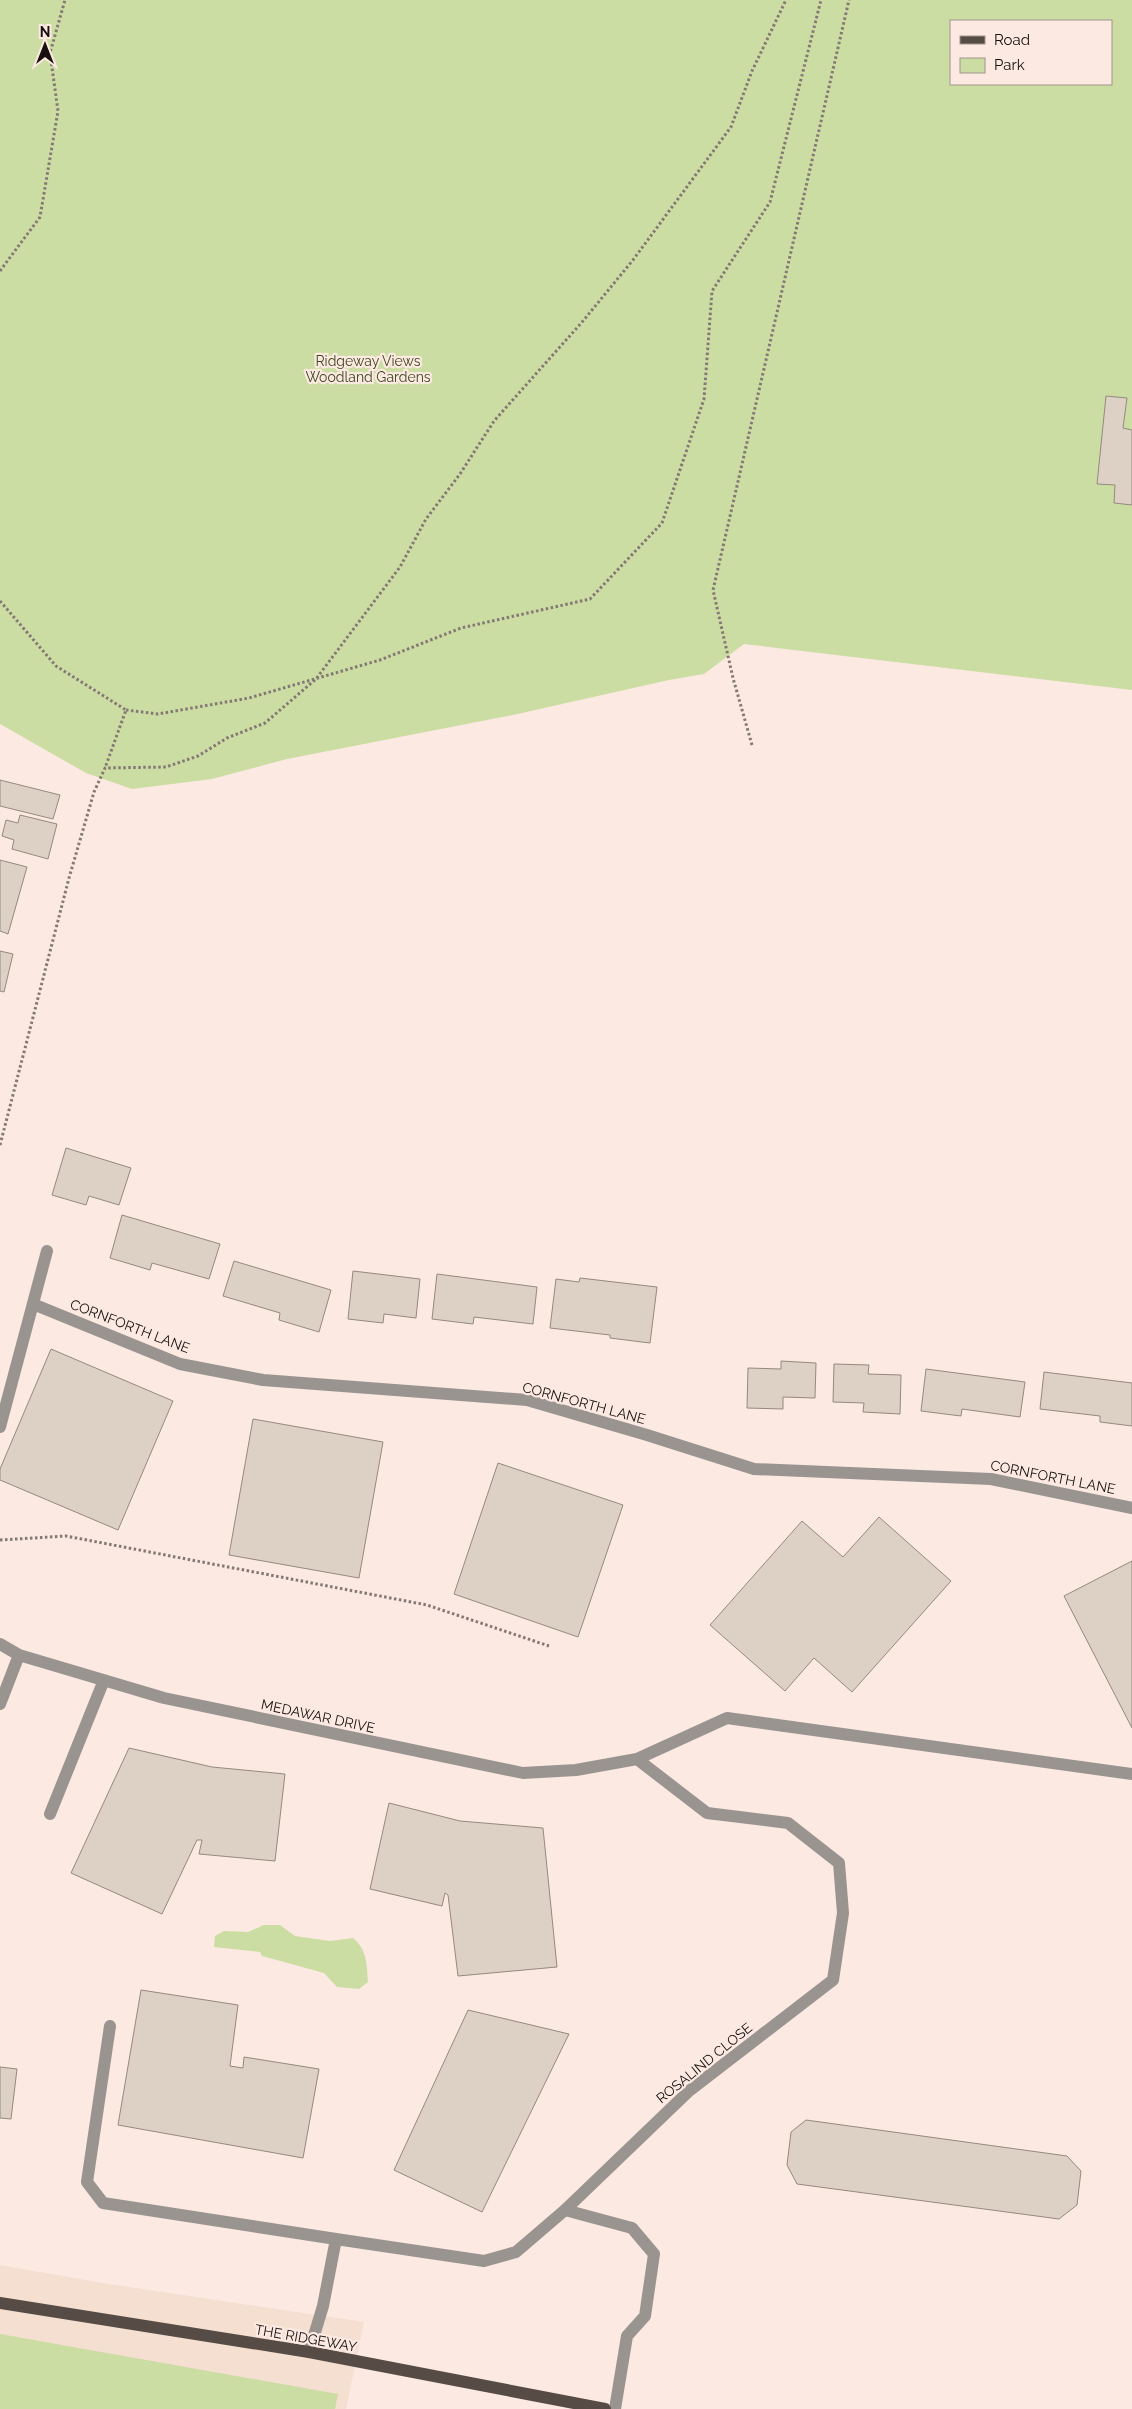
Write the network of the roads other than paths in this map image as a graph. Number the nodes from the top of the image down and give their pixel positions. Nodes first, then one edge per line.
1 (47, 1251) dead end
2 (33, 1304) junction
3 (0, 1427) edge
4 (1132, 1508) edge
5 (0, 1644) edge
6 (19, 1655) junction
7 (104, 1680) junction
8 (0, 1704) edge
9 (637, 1759) junction
10 (1132, 1774) edge
11 (50, 1814) dead end
12 (110, 2026) dead end
13 (565, 2210) junction
14 (336, 2239) junction
15 (0, 2302) edge
16 (310, 2352) junction
17 (605, 2409) edge
18 (615, 2409) edge

1 - 2 street
2 - 3 street
2 - 4 street, CORNFORTH LANE
5 - 6 street, MEDAWAR DRIVE
6 - 7 street, MEDAWAR DRIVE
6 - 8 street
7 - 9 street, MEDAWAR DRIVE
7 - 11 street
9 - 10 street
9 - 13 street, ROSALIND CLOSE
12 - 14 street, ROSALIND CLOSE
13 - 14 street, ROSALIND CLOSE
13 - 18 street
14 - 16 street
15 - 16 main road, THE RIDGEWAY
16 - 17 main road, THE RIDGEWAY

